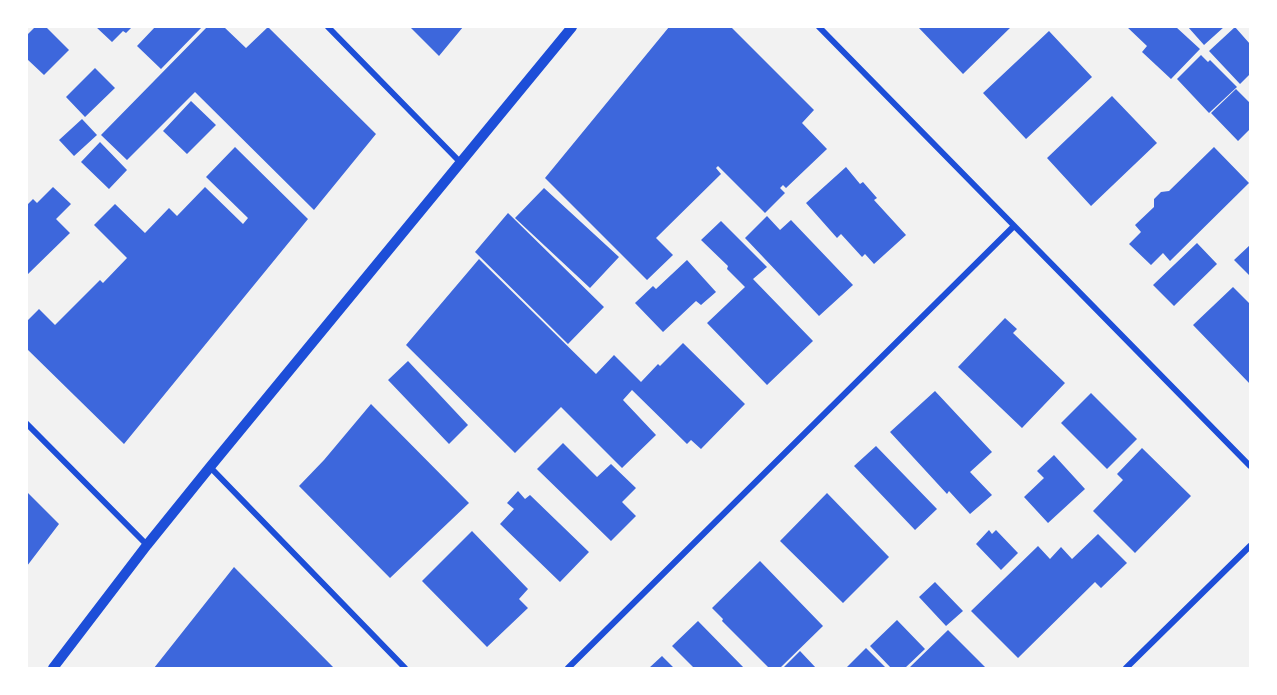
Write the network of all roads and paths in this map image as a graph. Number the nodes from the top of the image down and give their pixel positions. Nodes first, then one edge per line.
1 (327, 27) edge
2 (573, 27) edge
3 (819, 27) edge
4 (460, 162) junction
5 (1014, 226) junction
6 (27, 424) edge
7 (1250, 466) edge
8 (210, 467) junction
9 (147, 545) junction
10 (1250, 546) edge
11 (53, 668) edge
12 (405, 668) edge
13 (568, 668) edge
14 (1126, 668) edge

1 - 4 street
2 - 4 street
3 - 5 street
4 - 8 street
5 - 7 street
5 - 13 street
6 - 9 street
8 - 9 street
8 - 12 street
9 - 11 street
10 - 14 street

